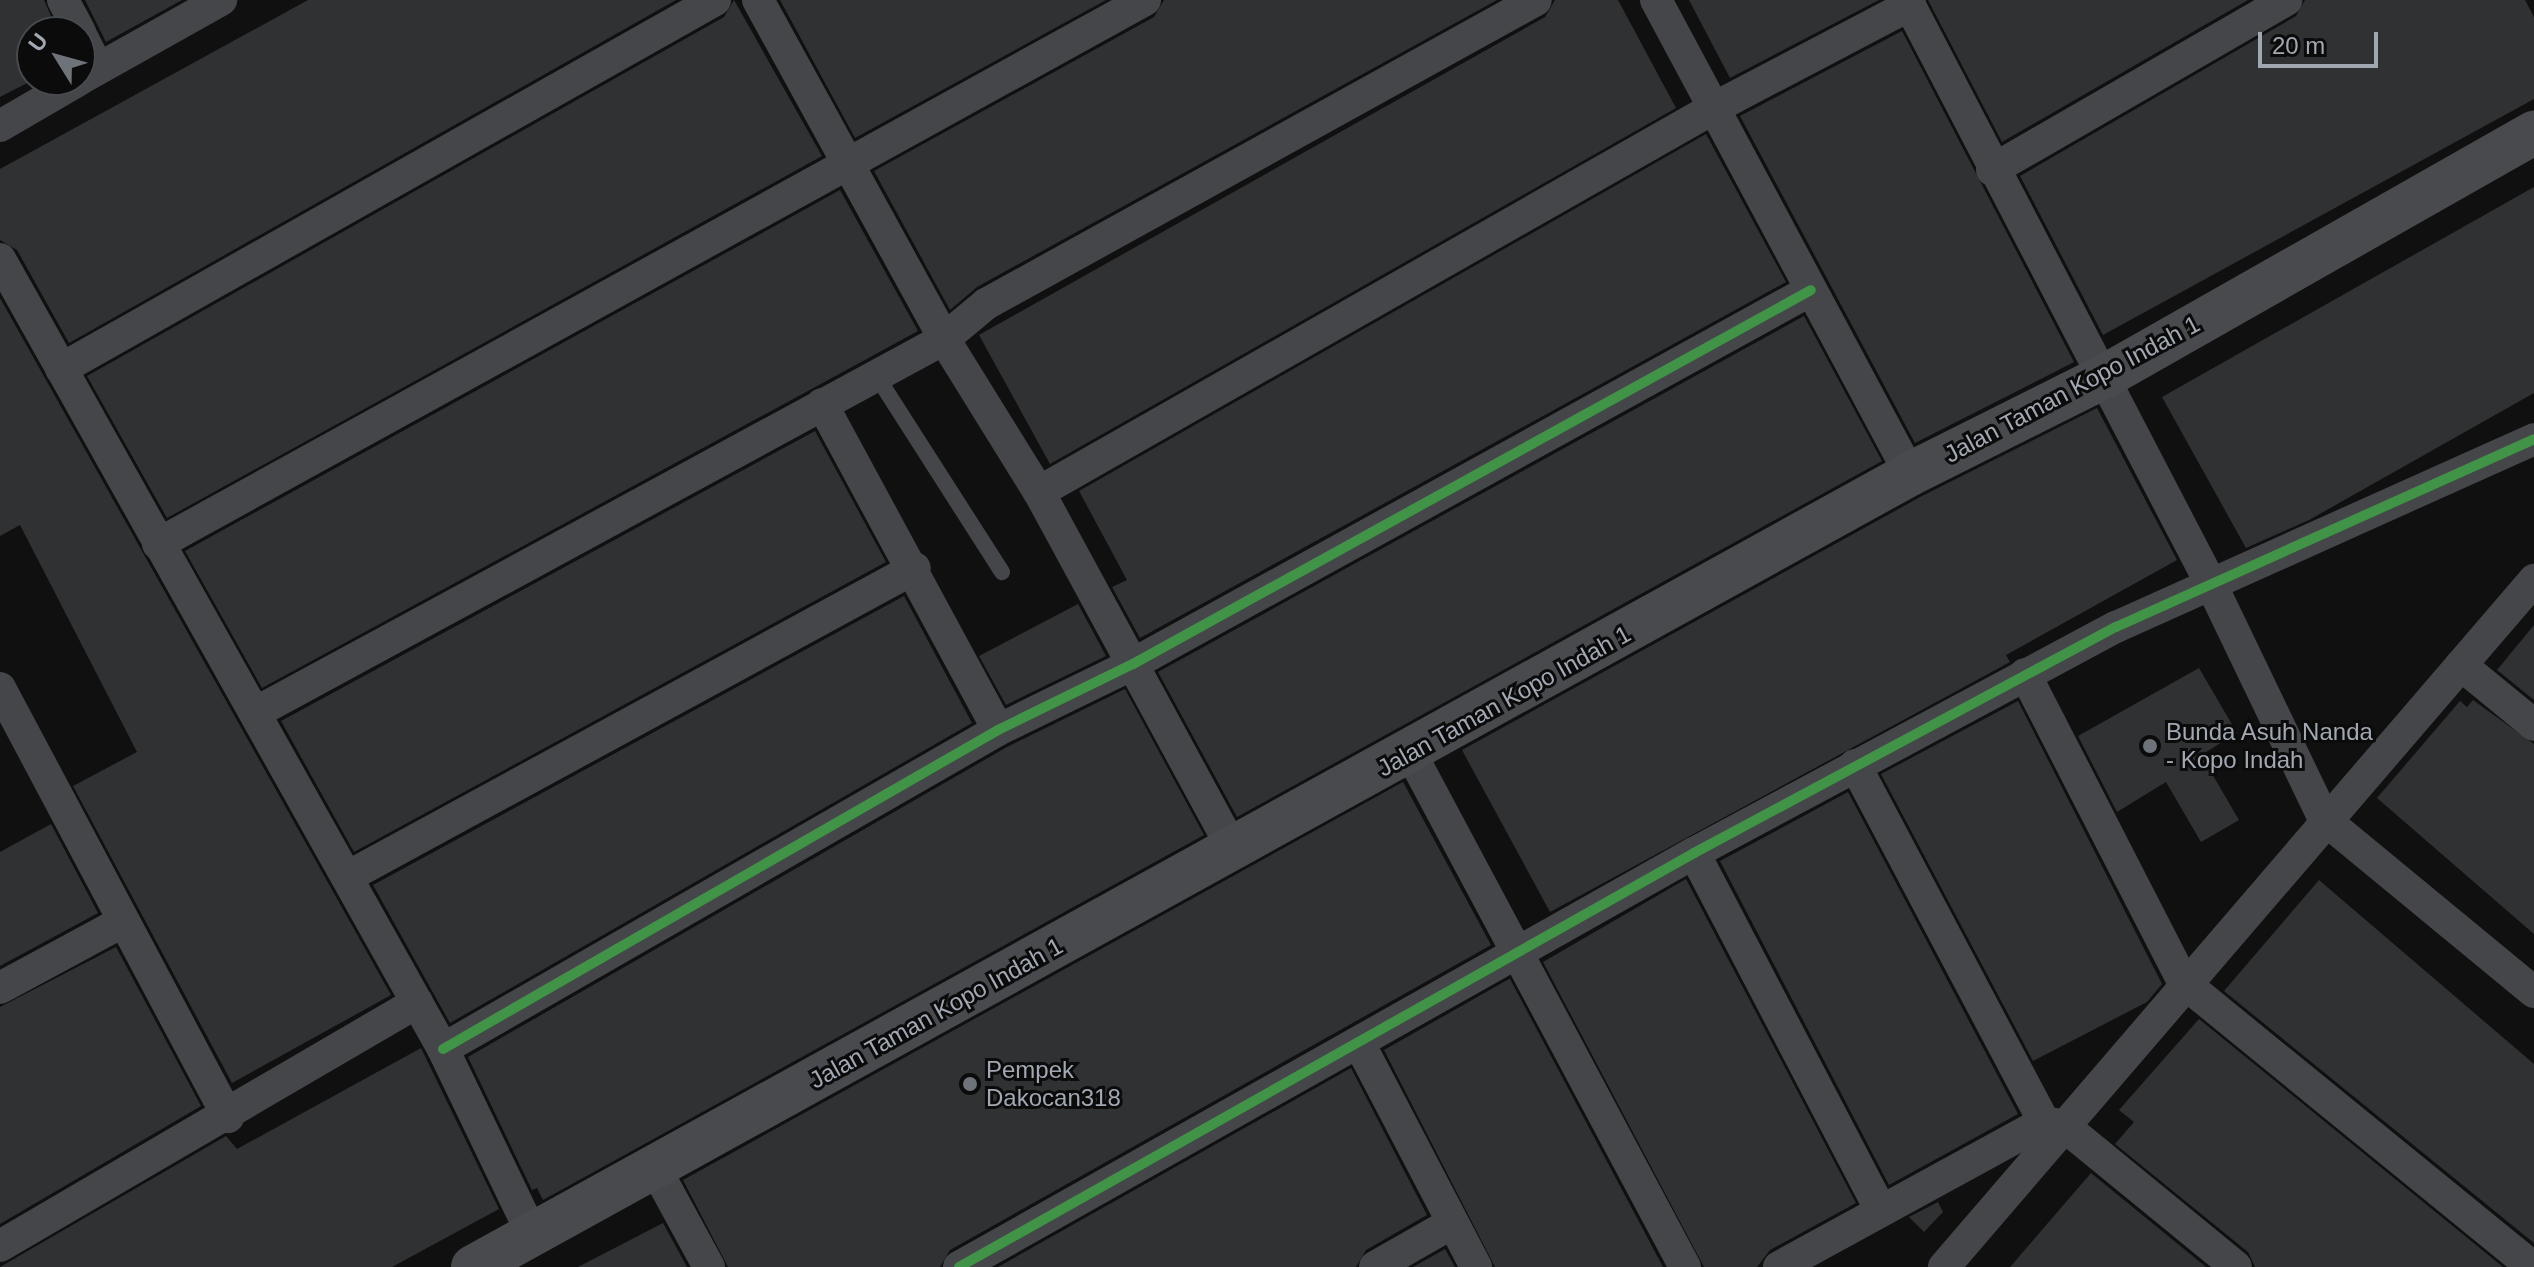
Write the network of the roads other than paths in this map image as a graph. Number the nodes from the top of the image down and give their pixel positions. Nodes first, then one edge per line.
1 (221, 0) edge
2 (715, 0) edge
3 (758, 0) edge
4 (1145, 0) edge
5 (1536, 0) edge
6 (1656, 0) edge
7 (2286, 0) edge
8 (1908, 2) edge
9 (96, 70) edge
10 (52, 96) edge
11 (1712, 109) junction
12 (0, 126) edge
13 (2534, 133) edge
14 (849, 164) junction
15 (1992, 170) junction
16 (0, 259) edge
17 (1811, 290) junction
18 (944, 339) junction
19 (61, 369) junction
20 (876, 375) junction
21 (2102, 378) junction
22 (822, 404) junction
23 (2534, 439) edge
24 (1910, 474) junction
25 (1039, 492) junction
26 (158, 544) junction
27 (915, 568) junction
28 (1002, 572) dead end
29 (2534, 580) edge
30 (2210, 582) junction
31 (1133, 664) junction
32 (2461, 665) junction
33 (2025, 674) junction
34 (0, 688) edge
35 (255, 713) junction
36 (8, 723) edge
37 (2534, 725) edge
38 (998, 730) junction
39 (1410, 752) junction
40 (1855, 765) junction
41 (2324, 819) junction
42 (1233, 849) junction
43 (1694, 853) junction
44 (349, 876) junction
45 (122, 922) junction
46 (1518, 951) junction
47 (2183, 982) junction
48 (0, 988) edge
49 (2534, 992) edge
50 (417, 1002) junction
51 (1359, 1043) junction
52 (443, 1049) junction
53 (228, 1117) junction
54 (2054, 1124) junction
55 (655, 1168) junction
56 (1880, 1209) junction
57 (1452, 1223) junction
58 (531, 1232) junction
59 (0, 1246) edge
60 (1953, 1264) edge
61 (479, 1265) edge
62 (709, 1267) edge
63 (959, 1267) edge
64 (1375, 1267) edge
65 (1476, 1267) edge
66 (1685, 1267) edge
67 (1779, 1267) edge
68 (2236, 1267) edge
69 (2533, 1267) edge

1 - 9 street
2 - 19 street
3 - 14 street
4 - 14 street
5 - 18 street
6 - 11 street
7 - 15 street
8 - 11 street
8 - 15 street
10 - 12 street
11 - 17 street
11 - 25 street
13 - 21 main road, Jalan Taman Kopo Indah 1
14 - 18 street
14 - 26 street
15 - 21 street
16 - 19 street
17 - 24 street
17 - 31 street
18 - 20 street
18 - 25 street
19 - 26 street
20 - 22 street
20 - 28 lane
21 - 24 main road, Jalan Taman Kopo Indah 1
21 - 30 street
22 - 27 street
22 - 35 street
23 - 30 street
24 - 39 main road, Jalan Taman Kopo Indah 1
25 - 31 street
26 - 35 street
27 - 38 street
27 - 44 street
29 - 32 street
30 - 33 street
30 - 41 street
31 - 38 street
31 - 42 street
32 - 37 street
32 - 41 street
33 - 40 street
33 - 47 street
34 - 36 street
35 - 44 street
36 - 45 street
38 - 52 street
39 - 42 main road, Jalan Taman Kopo Indah 1
39 - 46 street
40 - 43 street
40 - 54 street
41 - 47 street
41 - 49 street
42 - 55 main road, Jalan Taman Kopo Indah 1
43 - 46 street
43 - 56 street
44 - 50 street
45 - 48 street
45 - 53 street
46 - 51 street
46 - 66 street
47 - 54 street
47 - 69 street
50 - 52 street
50 - 53 street
51 - 57 street
51 - 63 street
52 - 58 street
53 - 59 street
54 - 56 street
54 - 60 street
54 - 68 street
55 - 58 main road, Jalan Taman Kopo Indah 1
55 - 62 street
56 - 67 street
57 - 64 street
57 - 65 street
58 - 61 main road, Jalan Taman Kopo Indah 1

